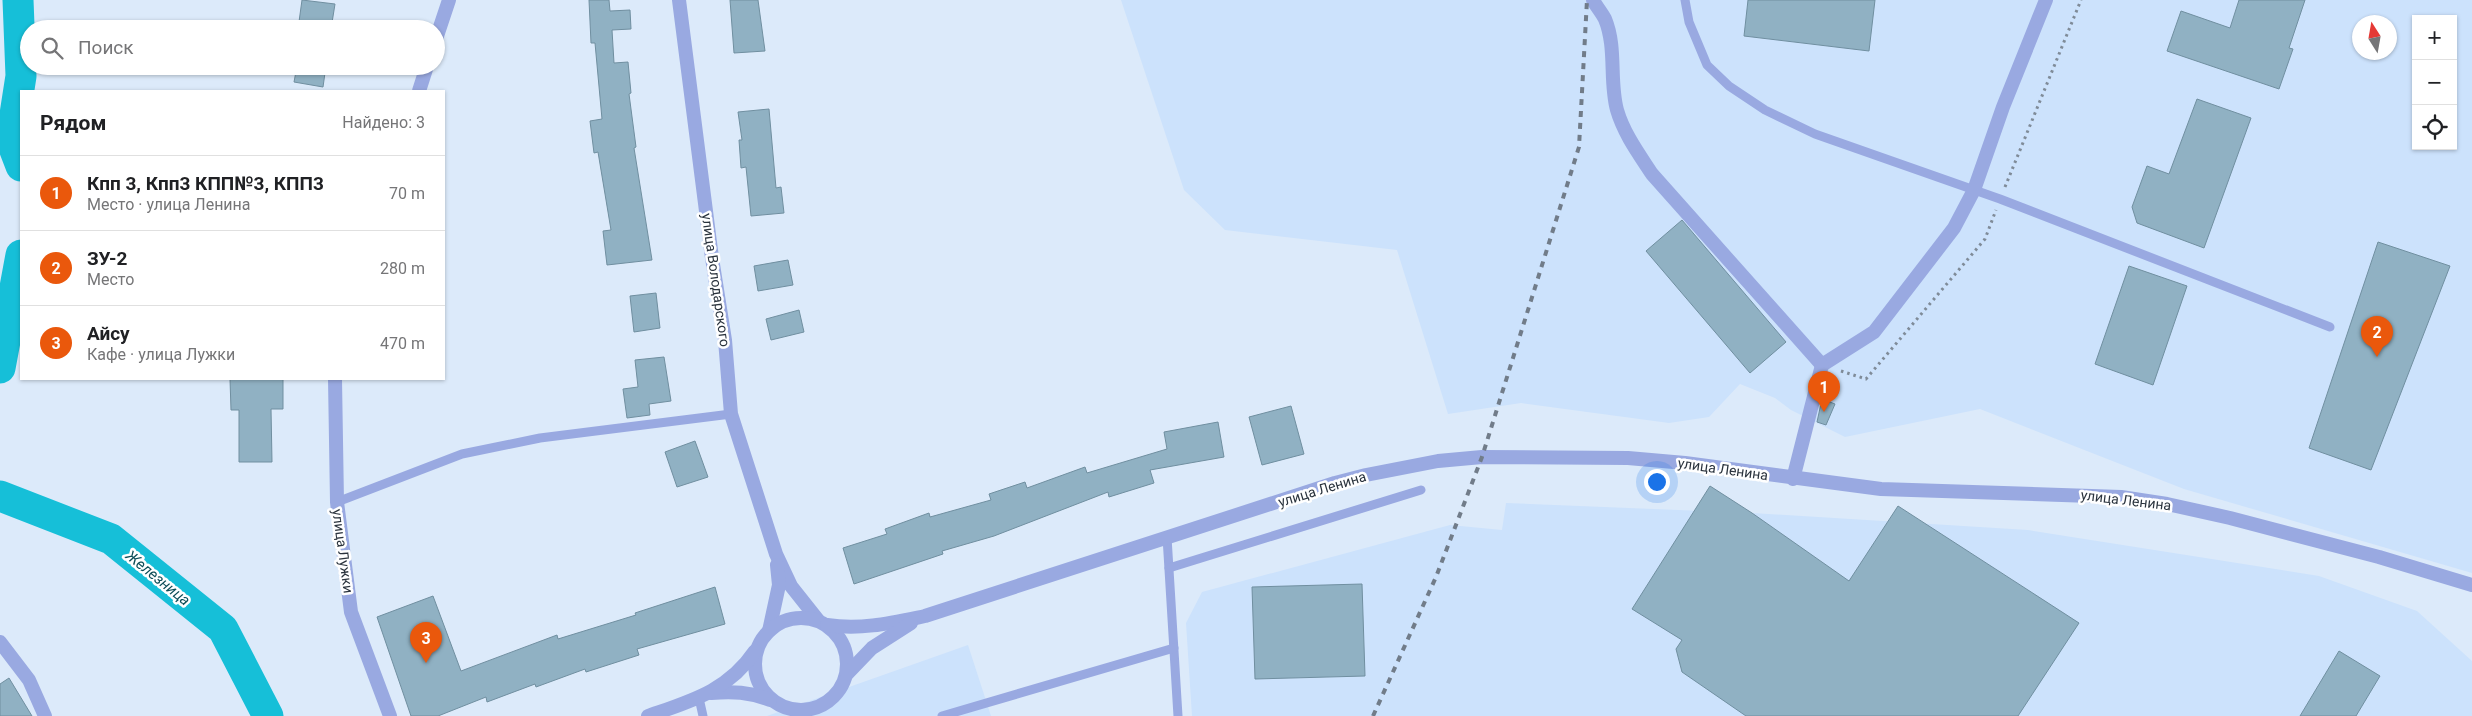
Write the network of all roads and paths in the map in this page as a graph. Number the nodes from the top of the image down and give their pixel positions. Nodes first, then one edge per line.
1 (449, 0) edge
2 (679, 0) edge
3 (1592, 0) edge
4 (1685, 0) edge
5 (2046, 0) edge
6 (442, 20) edge
7 (424, 75) edge
8 (419, 90) edge
9 (1974, 190) junction
10 (2330, 328) dead end
11 (1822, 365) junction
12 (335, 380) edge
13 (731, 414) junction
14 (1793, 479) junction
15 (1422, 490) dead end
16 (337, 502) junction
17 (1167, 538) junction
18 (776, 554) junction
19 (1169, 568) junction
20 (2472, 585) edge
21 (925, 616) junction
22 (823, 623) junction
23 (769, 631) junction
24 (0, 642) edge
25 (758, 646) junction
26 (1174, 648) junction
27 (847, 674) junction
28 (705, 695) junction
29 (774, 702) junction
30 (45, 716) edge
31 (390, 716) edge
32 (648, 716) edge
33 (704, 716) edge
34 (942, 716) edge
35 (1178, 716) edge

1 - 6 street
2 - 13 street, улица Володарского
3 - 11 street
4 - 9 lane
5 - 9 street
7 - 8 street
9 - 10 lane
9 - 11 street
11 - 14 street
12 - 16 street, улица Лужки
13 - 16 lane
13 - 18 street, улица Володарского
14 - 17 street, улица Ленина
14 - 20 street, улица Ленина
15 - 19 lane
16 - 31 street, улица Лужки
17 - 19 lane
17 - 21 street, улица Ленина
18 - 22 street
18 - 23 street
19 - 26 lane
21 - 22 street
21 - 27 street
22 - 23 street
22 - 27 street
23 - 25 street
24 - 30 street
25 - 28 street
25 - 29 street
26 - 34 lane
26 - 35 lane
27 - 29 street
28 - 29 street
28 - 32 street
28 - 33 lane

